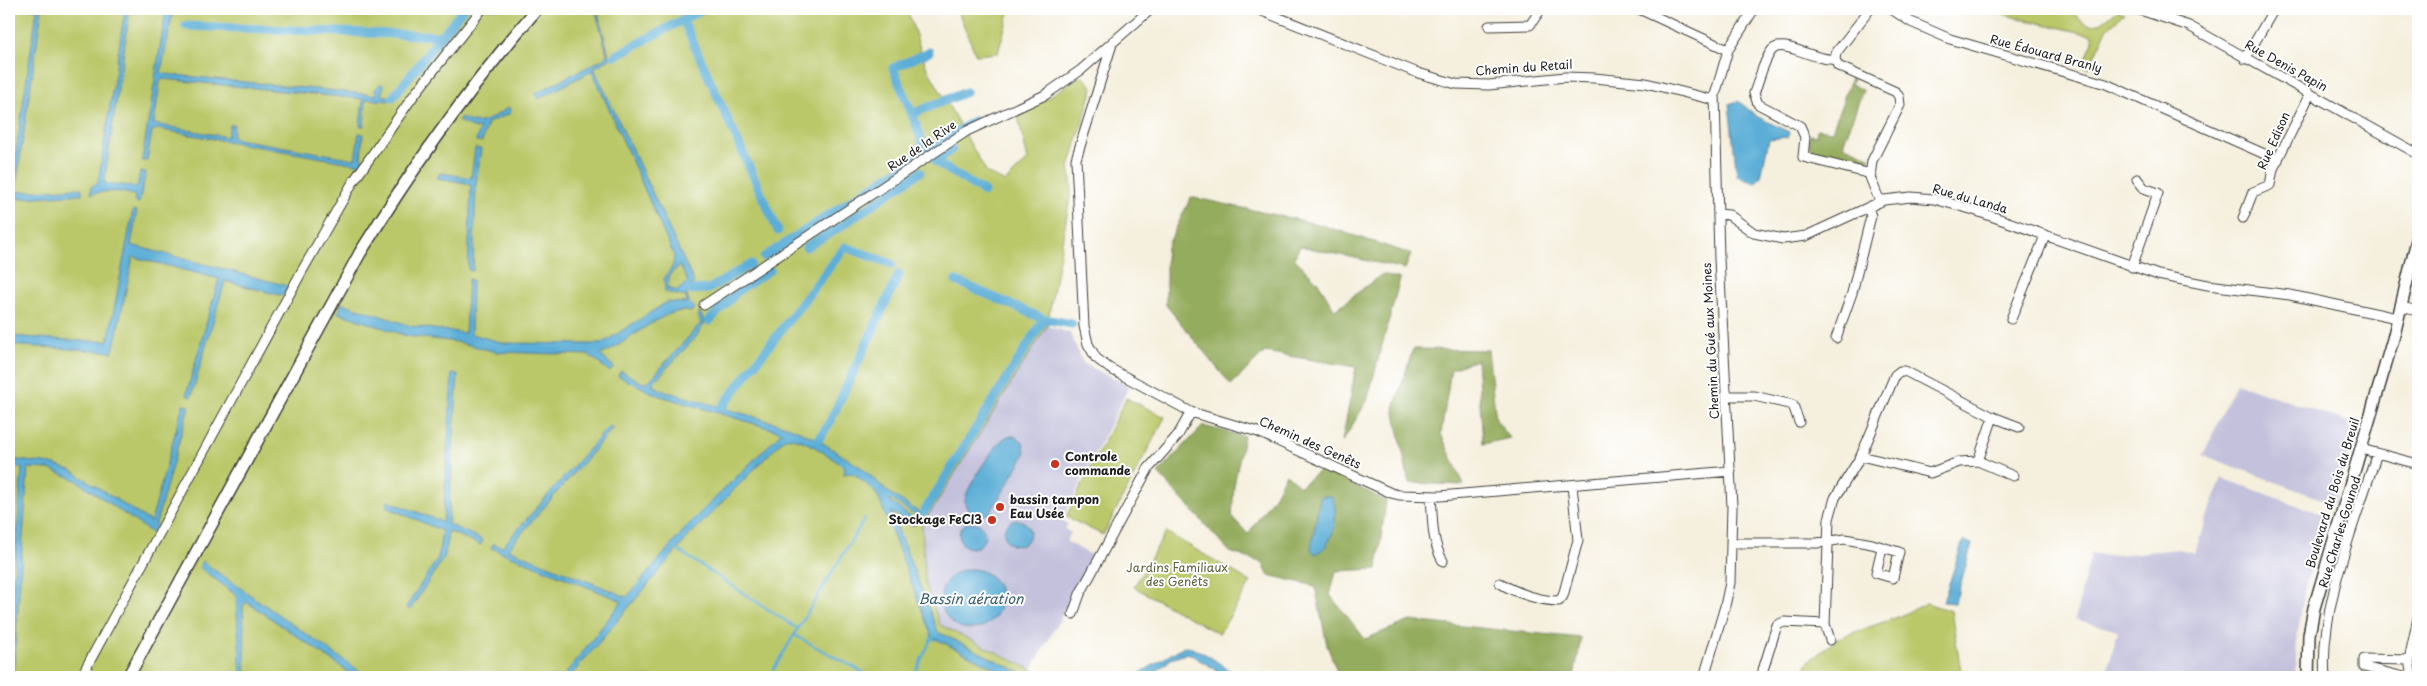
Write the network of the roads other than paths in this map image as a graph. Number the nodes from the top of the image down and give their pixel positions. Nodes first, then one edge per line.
1 (482, 9) edge
2 (537, 9) edge
3 (1151, 9) edge
4 (1256, 9) edge
5 (1541, 9) edge
6 (1639, 9) edge
7 (1754, 9) edge
8 (1870, 9) edge
9 (1892, 9) edge
10 (2137, 9) edge
11 (2274, 9) edge
12 (1489, 26) dead end
13 (1113, 42) junction
14 (1728, 50) junction
15 (2245, 58) junction
16 (1835, 59) junction
17 (2310, 94) junction
18 (1714, 100) junction
19 (2418, 154) edge
20 (2278, 160) junction
21 (1871, 174) junction
22 (2137, 179) dead end
23 (1880, 202) junction
24 (1868, 208) junction
25 (1719, 214) junction
26 (2243, 218) dead end
27 (2046, 236) junction
28 (2418, 236) edge
29 (2132, 267) junction
30 (704, 305) dead end
31 (2418, 311) edge
32 (2399, 312) junction
33 (2011, 319) dead end
34 (1836, 338) dead end
35 (1726, 396) junction
36 (1191, 412) junction
37 (1993, 417) junction
38 (1799, 422) dead end
39 (2020, 427) dead end
40 (2361, 449) junction
41 (2377, 453) junction
42 (1861, 456) junction
43 (1978, 461) junction
44 (2418, 464) edge
45 (1731, 472) junction
46 (2013, 476) dead end
47 (1572, 486) junction
48 (1431, 496) junction
49 (1828, 541) junction
50 (1731, 543) junction
51 (1882, 548) dead end
52 (1443, 561) dead end
53 (1500, 583) dead end
54 (1073, 614) dead end
55 (2418, 618) edge
56 (1825, 624) junction
57 (1830, 640) dead end
58 (2409, 660) junction
59 (1763, 670) dead end
60 (81, 677) edge
61 (128, 677) edge
62 (1704, 677) edge
63 (2308, 677) edge
64 (2325, 677) edge
65 (2404, 677) edge
66 (2412, 677) edge

1 - 60 street
2 - 61 main road
3 - 13 street, Rue de la Rive
4 - 18 street, Chemin du Retail
5 - 12 street
6 - 14 street
7 - 14 street, Chemin du Gué aux Moines
8 - 16 street
9 - 20 street, Rue Édouard Branly
10 - 15 street, Rue Denis Papin
11 - 15 street
13 - 30 street, Rue de la Rive
13 - 36 street, Chemin des Genêts
14 - 18 street, Chemin du Gué aux Moines
15 - 17 street, Rue Denis Papin
16 - 21 street
16 - 21 street
17 - 19 street, Rue Denis Papin
17 - 20 street, Rue Edison
18 - 25 street, Chemin du Gué aux Moines
20 - 26 street, Rue Edison
21 - 23 street
22 - 29 street
23 - 24 street, Rue du Landa
23 - 27 street, Rue du Landa
24 - 25 street, Rue du Landa
24 - 34 street
25 - 35 street, Chemin du Gué aux Moines
27 - 29 street, Rue du Landa
27 - 33 street
28 - 32 main road, Boulevard du Bois du Breuil
29 - 32 street, Rue du Landa
31 - 32 street, Rue du Landa
32 - 40 main road, Boulevard du Bois du Breuil
35 - 38 street
35 - 45 street, Chemin du Gué aux Moines
36 - 48 street, Chemin des Genêts
36 - 54 street
37 - 39 street
37 - 42 street
37 - 43 street
40 - 41 street
40 - 63 main road, Boulevard du Bois du Breuil
41 - 44 street
41 - 64 street, Rue Charles Gounod
42 - 43 street
42 - 49 street
43 - 46 street
45 - 47 street, Chemin des Genêts
45 - 50 street, Chemin du Gué aux Moines
47 - 48 street, Chemin des Genêts
47 - 53 street
48 - 52 street
49 - 50 street
49 - 51 street
49 - 56 street
50 - 62 street, Chemin du Gué aux Moines
55 - 58 street
56 - 57 street
56 - 59 street
58 - 65 street
58 - 66 street

